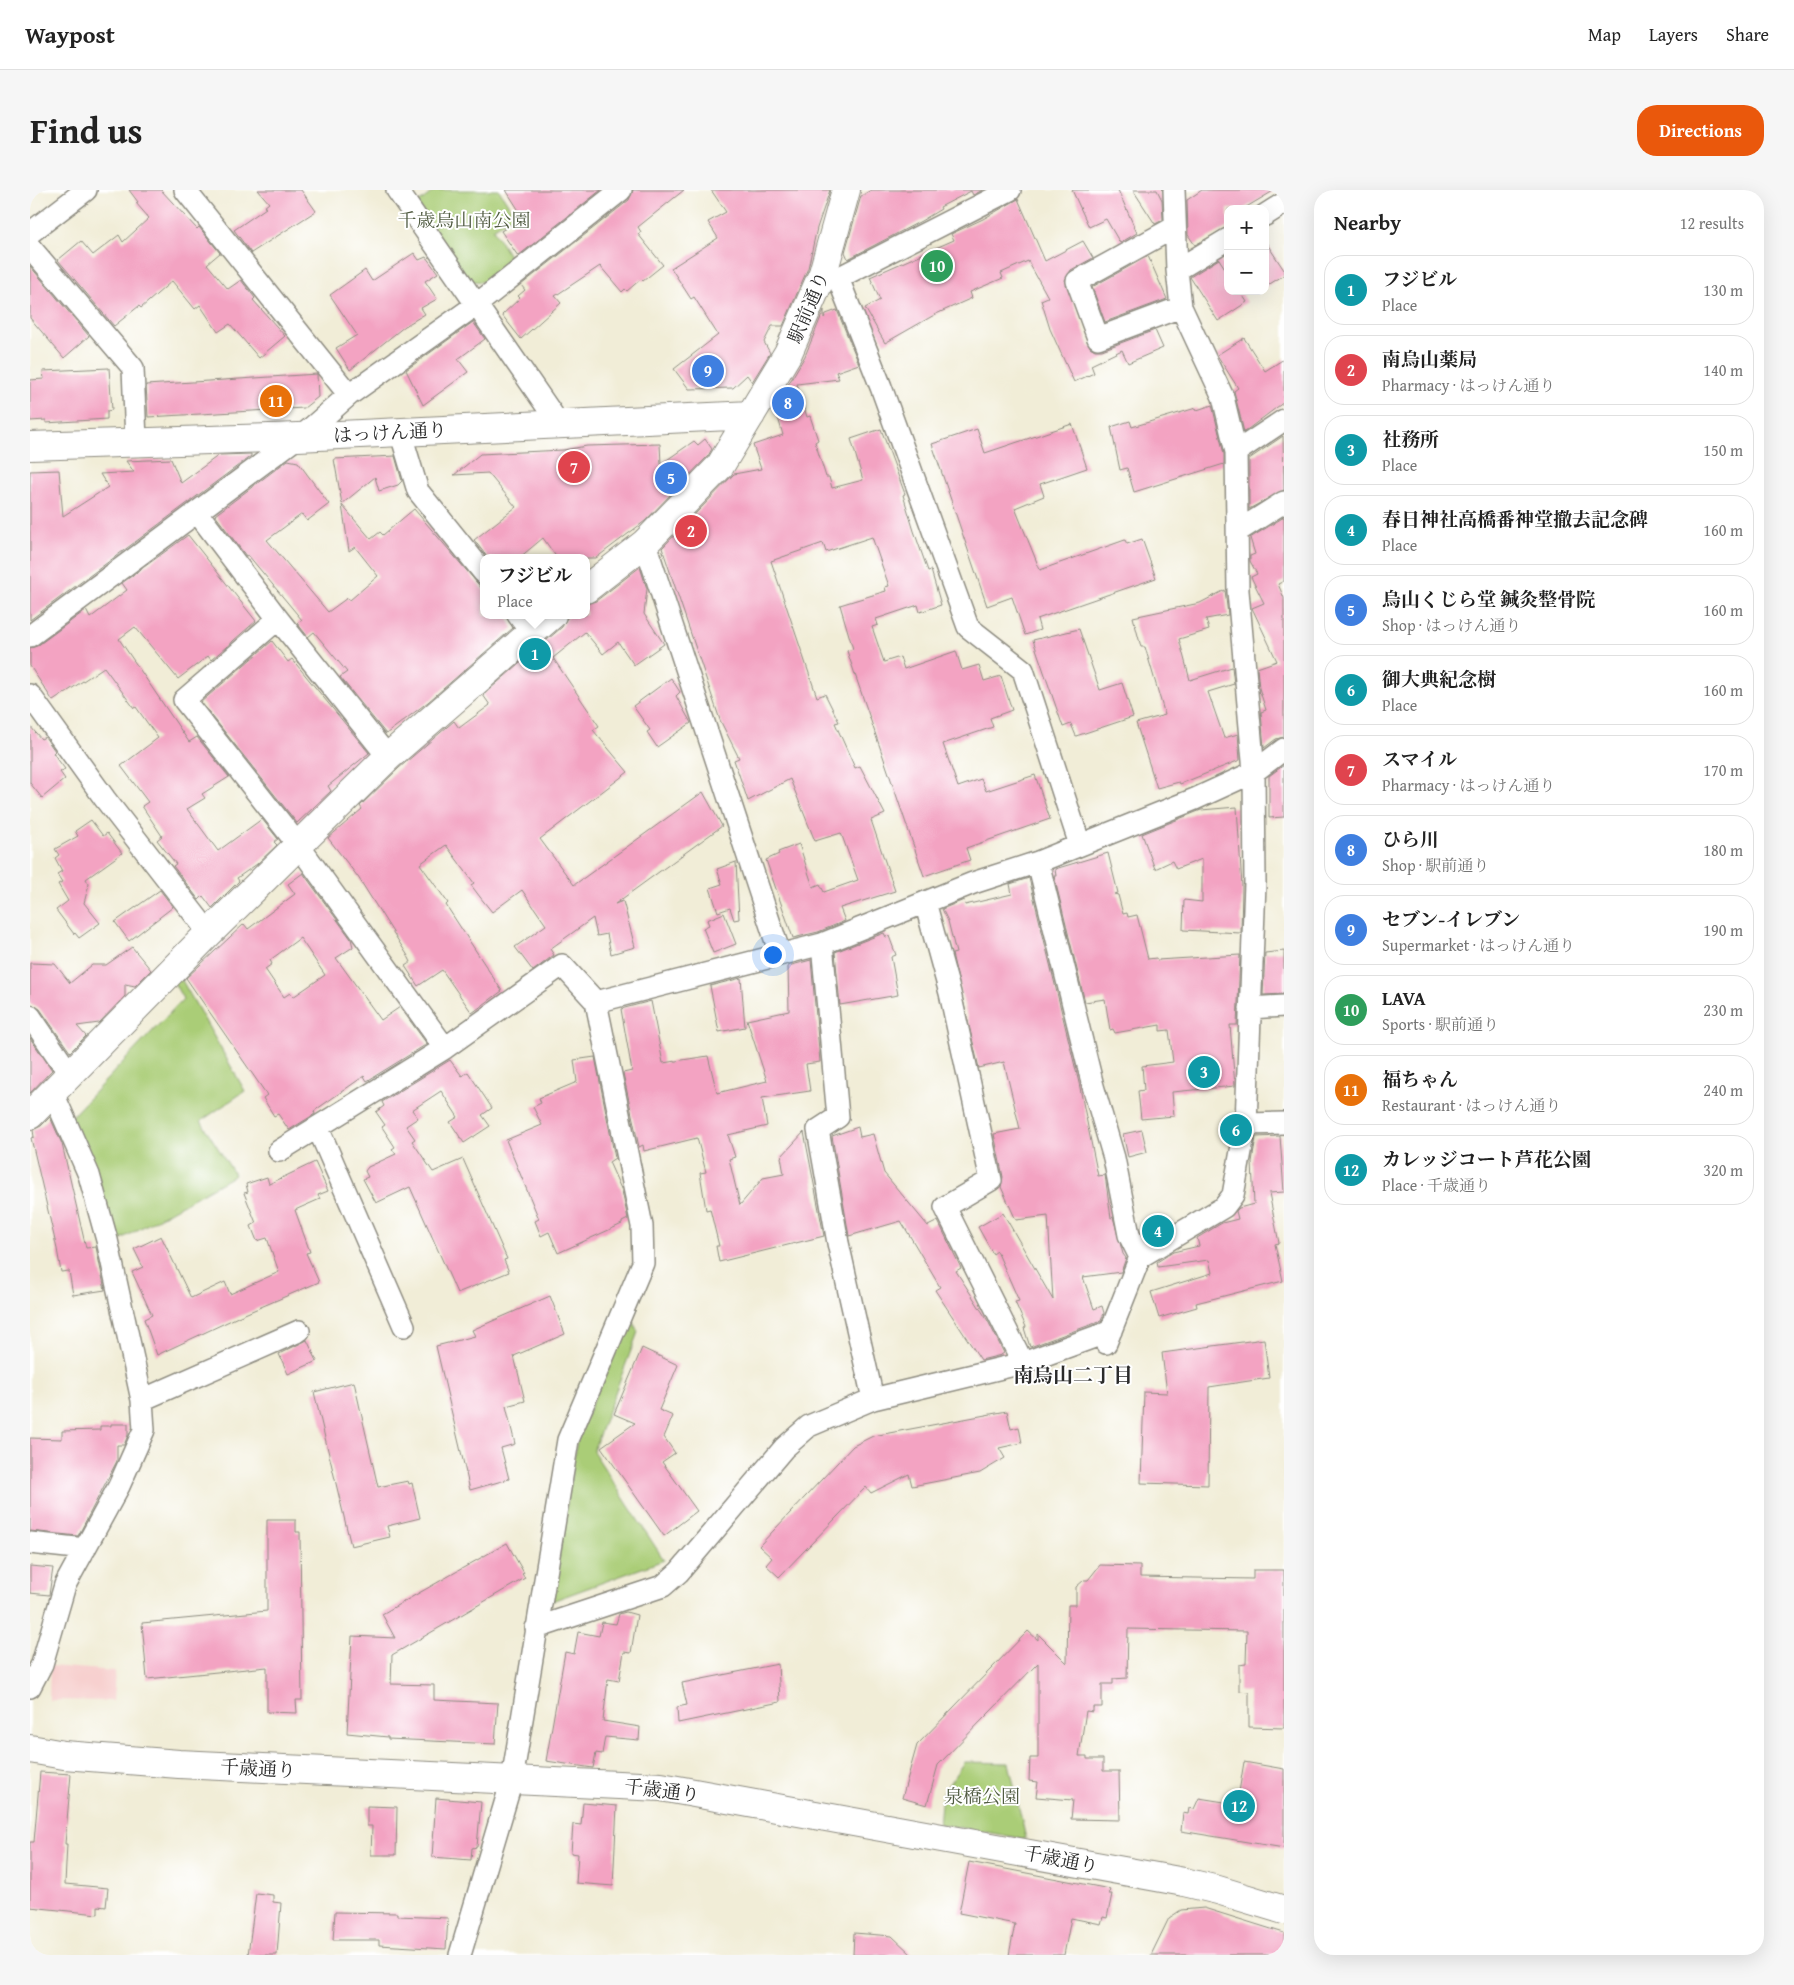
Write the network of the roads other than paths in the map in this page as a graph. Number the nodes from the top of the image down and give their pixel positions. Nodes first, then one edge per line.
1 (86, 190) edge
2 (185, 190) edge
3 (396, 190) edge
4 (621, 190) edge
5 (846, 190) edge
6 (1010, 190) edge
7 (1174, 190) edge
8 (1284, 203) edge
9 (1269, 212) edge
10 (1175, 227) junction
11 (30, 233) edge
12 (1224, 241) edge
13 (30, 246) edge
14 (1177, 270) junction
15 (831, 276) junction
16 (476, 305) junction
17 (1181, 306) junction
18 (349, 395) junction
19 (751, 415) junction
20 (1284, 420) edge
21 (559, 424) junction
22 (400, 431) junction
23 (300, 436) junction
24 (136, 441) junction
25 (30, 446) edge
26 (1236, 452) junction
27 (1284, 502) edge
28 (197, 512) junction
29 (1238, 531) junction
30 (645, 543) junction
31 (480, 568) edge
32 (590, 586) edge
33 (278, 619) junction
34 (538, 619) edge
35 (524, 623) edge
36 (30, 636) edge
37 (30, 695) edge
38 (1284, 749) edge
39 (388, 757) junction
40 (1254, 772) junction
41 (1080, 845) junction
42 (299, 846) junction
43 (1038, 862) junction
44 (925, 902) junction
45 (209, 933) junction
46 (822, 944) junction
47 (780, 954) junction
48 (596, 1002) junction
49 (1284, 1006) edge
50 (1250, 1008) junction
51 (30, 1016) edge
52 (445, 1048) junction
53 (62, 1084) junction
54 (30, 1115) edge
55 (1284, 1123) edge
56 (1246, 1124) junction
57 (318, 1128) junction
58 (279, 1151) dead end
59 (1140, 1257) junction
60 (404, 1326) dead end
61 (299, 1332) dead end
62 (1023, 1363) junction
63 (873, 1399) junction
64 (142, 1400) junction
65 (30, 1543) edge
66 (85, 1549) junction
67 (536, 1628) junction
68 (30, 1688) edge
69 (30, 1748) edge
70 (512, 1780) junction
71 (1284, 1910) edge
72 (460, 1955) edge

1 - 11 street
2 - 18 street
3 - 16 street
4 - 16 street
5 - 15 street, 駅前通り
6 - 15 street
7 - 10 street
8 - 9 street
10 - 14 street
10 - 17 street
12 - 14 street
13 - 24 street
14 - 17 street
15 - 19 street, 駅前通り
15 - 41 street
16 - 18 street
16 - 21 street
17 - 26 street
18 - 23 street
19 - 21 street, はっけん通り
19 - 30 street, 駅前通り
20 - 26 street
21 - 22 street, はっけん通り
22 - 23 street, はっけん通り
22 - 31 street
23 - 24 street, はっけん通り
23 - 28 street
24 - 25 street, はっけん通り
26 - 29 street
27 - 29 street
28 - 33 street
28 - 36 street
29 - 40 street
30 - 32 street, 駅前通り
30 - 47 street
33 - 39 street
33 - 42 street
34 - 35 street
35 - 39 street
37 - 45 street
38 - 40 street
39 - 42 street
40 - 41 street
40 - 50 street
41 - 43 street
42 - 45 street
42 - 52 street
43 - 44 street
43 - 59 street
44 - 46 street
44 - 62 street
45 - 53 street
46 - 47 street
46 - 63 street
47 - 48 street
48 - 52 street
48 - 67 street
49 - 50 street
50 - 56 street
51 - 53 street
52 - 57 street
53 - 54 street
53 - 64 street
55 - 56 street
56 - 59 street
57 - 58 street
57 - 60 street
59 - 62 street
61 - 64 street
62 - 63 street
63 - 67 street
64 - 66 street
65 - 66 street
66 - 68 street
67 - 70 street
69 - 70 street, 千歳通り
70 - 71 street, 千歳通り
70 - 72 street

